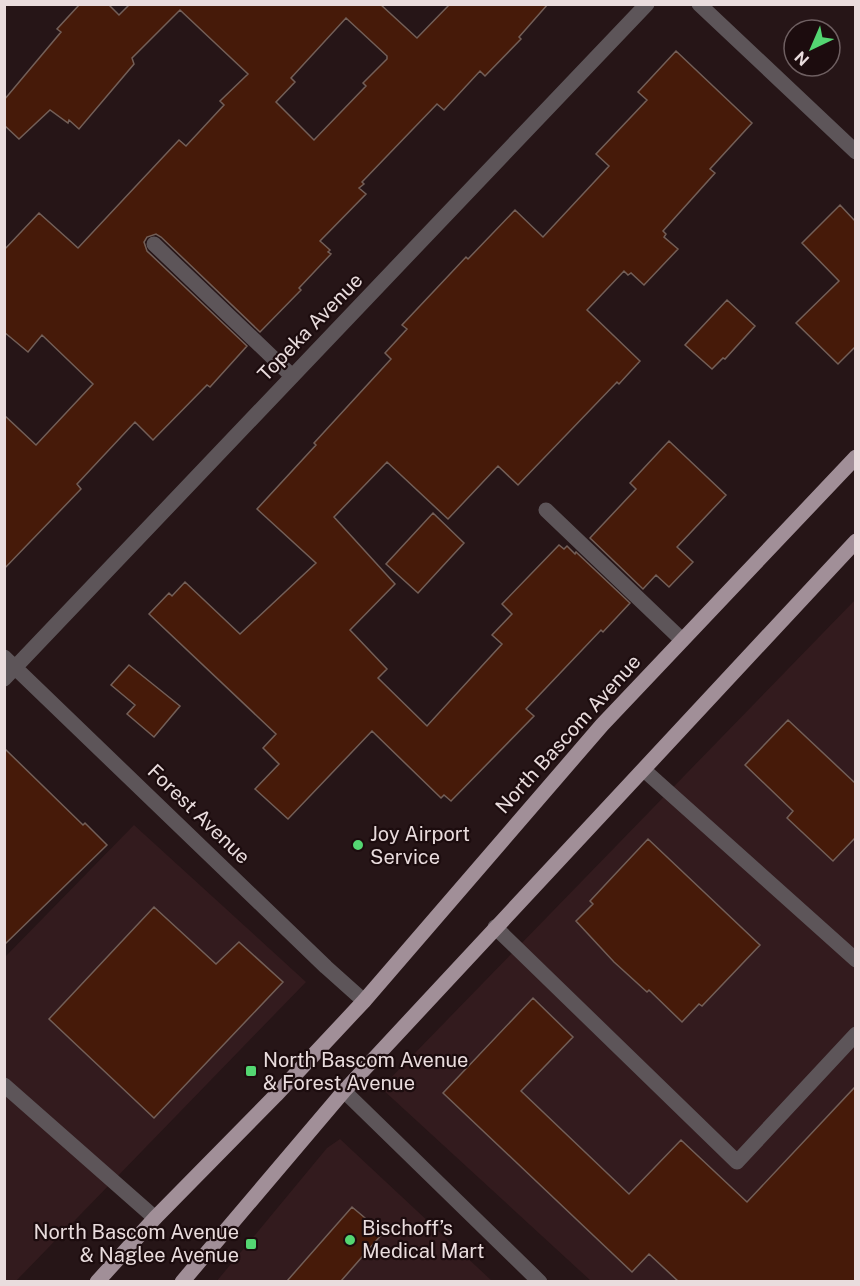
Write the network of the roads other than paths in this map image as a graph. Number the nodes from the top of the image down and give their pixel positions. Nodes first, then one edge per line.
1 (647, 4) edge
2 (699, 4) edge
3 (855, 152) edge
4 (154, 244) dead end
5 (292, 376) junction
6 (855, 457) edge
7 (546, 510) dead end
8 (855, 541) edge
9 (682, 640) junction
10 (4, 657) edge
11 (16, 668) junction
12 (4, 679) edge
13 (644, 770) junction
14 (495, 927) junction
15 (855, 960) edge
16 (364, 1001) junction
17 (855, 1034) edge
18 (4, 1084) edge
19 (344, 1091) junction
20 (155, 1218) junction
21 (97, 1281) edge
22 (182, 1281) edge
23 (540, 1281) edge

1 - 5 street, Topeka Avenue
2 - 3 street
4 - 5 street
5 - 11 street, Topeka Avenue
6 - 9 main road, North Bascom Avenue
7 - 9 street
8 - 13 main road
9 - 16 main road, North Bascom Avenue
10 - 11 street, Forest Avenue
11 - 12 street, Topeka Avenue
11 - 16 street, Forest Avenue
13 - 14 main road
13 - 15 street
14 - 17 street
14 - 19 main road
16 - 20 main road, North Bascom Avenue
18 - 20 street
19 - 22 main road
19 - 23 street
20 - 21 main road, North Bascom Avenue

